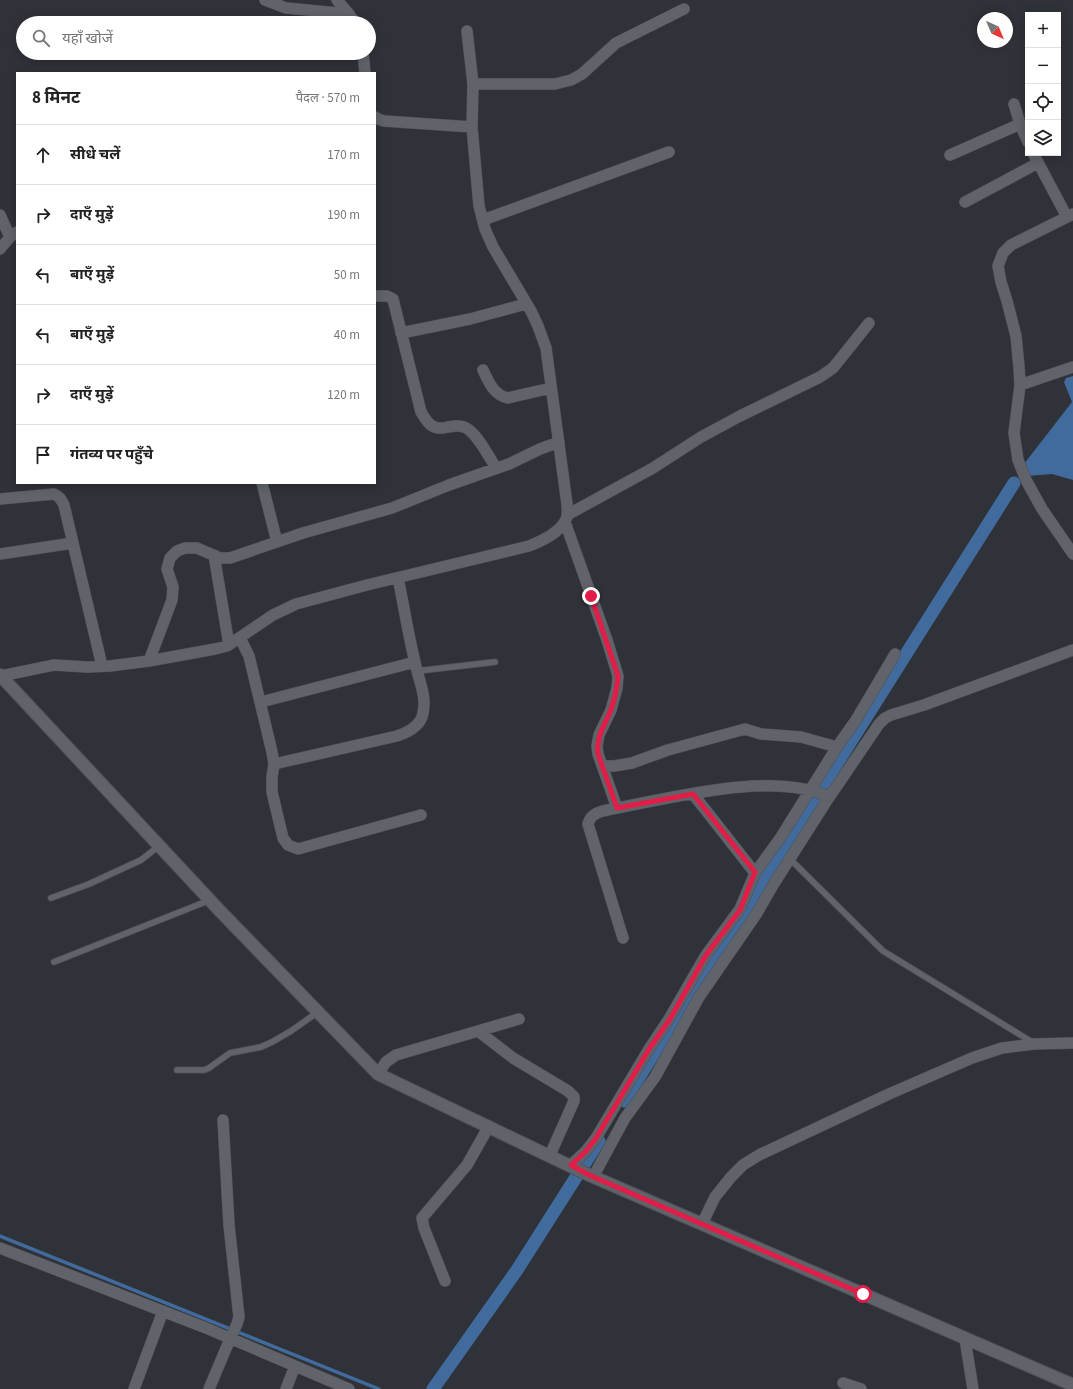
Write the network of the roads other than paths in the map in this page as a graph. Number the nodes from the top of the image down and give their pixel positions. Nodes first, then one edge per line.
1 (265, 0) edge
2 (337, 0) edge
3 (684, 9) dead end
4 (334, 16) edge
5 (350, 16) edge
6 (467, 31) dead end
7 (364, 60) edge
8 (365, 72) edge
9 (473, 84) junction
10 (1014, 104) dead end
11 (376, 119) edge
12 (1020, 124) junction
13 (472, 127) junction
14 (1025, 135) edge
15 (669, 152) dead end
16 (950, 154) dead end
17 (1035, 158) edge
18 (965, 202) dead end
19 (0, 215) edge
20 (1070, 216) edge
21 (483, 220) junction
22 (13, 234) edge
23 (0, 250) edge
24 (376, 296) edge
25 (526, 304) junction
26 (870, 323) dead end
27 (401, 333) junction
28 (1073, 367) edge
29 (483, 370) dead end
30 (1020, 385) junction
31 (551, 388) junction
32 (559, 442) junction
33 (496, 468) junction
34 (262, 484) edge
35 (0, 499) edge
36 (566, 518) junction
37 (277, 542) junction
38 (73, 543) junction
39 (0, 554) edge
40 (1073, 554) edge
41 (214, 556) junction
42 (398, 578) junction
43 (240, 638) junction
44 (229, 645) junction
45 (1073, 650) edge
46 (895, 654) dead end
47 (149, 661) junction
48 (495, 662) dead end
49 (102, 666) junction
50 (416, 667) junction
51 (1, 676) edge
52 (261, 702) junction
53 (837, 747) junction
54 (274, 764) junction
55 (602, 766) junction
56 (819, 793) junction
57 (693, 794) junction
58 (617, 808) junction
59 (421, 815) dead end
60 (159, 846) junction
61 (790, 859) junction
62 (755, 872) junction
63 (51, 898) dead end
64 (210, 900) junction
65 (623, 938) dead end
66 (54, 962) dead end
67 (318, 1011) junction
68 (519, 1019) dead end
69 (478, 1031) junction
70 (1073, 1043) edge
71 (1034, 1044) junction
72 (177, 1070) dead end
73 (378, 1074) junction
74 (223, 1120) dead end
75 (489, 1126) junction
76 (550, 1155) junction
77 (574, 1167) junction
78 (591, 1176) junction
79 (702, 1224) junction
80 (0, 1248) edge
81 (445, 1280) dead end
82 (163, 1311) junction
83 (233, 1332) junction
84 (965, 1339) junction
85 (295, 1366) junction
86 (843, 1383) dead end
87 (1073, 1385) edge
88 (134, 1389) edge
89 (209, 1389) edge
90 (286, 1389) edge
91 (349, 1389) edge
92 (860, 1389) edge
93 (973, 1389) edge

1 - 4 street
2 - 5 street
3 - 9 street
6 - 9 street
7 - 8 street
9 - 13 street
10 - 12 street
11 - 13 street
12 - 14 street
12 - 16 street
13 - 21 street
15 - 21 street
17 - 18 street
17 - 20 street
19 - 22 street
20 - 30 street
21 - 25 street
22 - 23 street
24 - 27 street
25 - 27 street
25 - 31 street
26 - 36 street
27 - 33 street
28 - 30 street
29 - 31 street
30 - 40 street
31 - 32 street
32 - 33 street
32 - 36 street
33 - 37 street
34 - 37 street
35 - 38 street
36 - 42 street
36 - 55 street
37 - 41 street
38 - 39 street
38 - 49 street
41 - 44 street
41 - 47 street
42 - 43 street
42 - 50 street
43 - 44 street
43 - 52 street
44 - 47 street
45 - 56 street
46 - 53 street
47 - 49 street
48 - 50 lane
49 - 51 street
50 - 52 street
50 - 54 street
51 - 60 street
52 - 54 street
53 - 55 street
53 - 56 street
54 - 59 street
55 - 58 street
56 - 57 street
56 - 61 street
56 - 62 street
57 - 58 street
57 - 62 street
58 - 65 street
60 - 63 lane
60 - 64 street
61 - 71 lane
61 - 78 street
62 - 77 street
64 - 66 lane
64 - 67 street
67 - 72 lane
67 - 73 street
68 - 69 street
69 - 73 street
69 - 76 street
70 - 71 street
71 - 79 street
73 - 75 street
74 - 83 street
75 - 76 street
75 - 81 street
76 - 77 street
77 - 78 street
78 - 79 street
79 - 84 street
80 - 82 street
82 - 83 street
82 - 88 street
83 - 85 street
83 - 89 street
84 - 87 street
84 - 93 street
85 - 90 street
85 - 91 street
86 - 92 street

